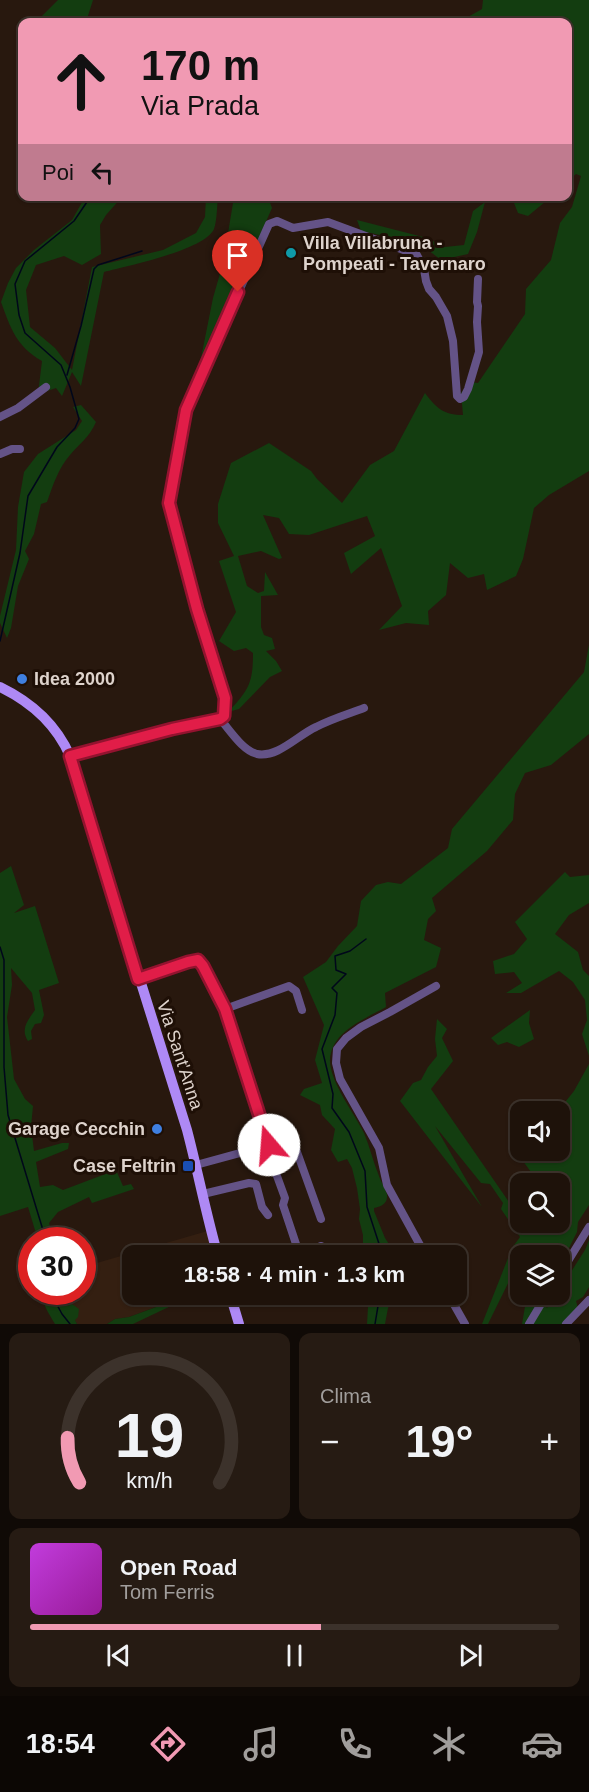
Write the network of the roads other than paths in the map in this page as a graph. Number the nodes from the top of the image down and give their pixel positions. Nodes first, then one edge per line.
1 (478, 279) dead end
2 (46, 387) dead end
3 (0, 417) edge
4 (20, 449) dead end
5 (0, 454) edge
6 (0, 687) edge
7 (364, 708) dead end
8 (220, 719) junction
9 (70, 756) junction
10 (138, 979) junction
11 (436, 986) dead end
12 (225, 1009) junction
13 (303, 1010) dead end
14 (268, 1146) junction
15 (196, 1165) junction
16 (203, 1194) junction
17 (268, 1215) dead end
18 (321, 1219) dead end
19 (589, 1227) edge
20 (216, 1245) edge
21 (296, 1245) edge
22 (420, 1245) edge
23 (570, 1258) edge
24 (589, 1300) edge
25 (233, 1305) edge
26 (454, 1305) edge
27 (540, 1305) edge
28 (239, 1324) edge
29 (465, 1324) edge
30 (529, 1324) edge
31 (566, 1324) edge

1 - 8 street
2 - 3 street
4 - 5 street
6 - 9 main road, Via Sant'Anna
7 - 8 street
8 - 9 street
9 - 10 main road, Via Sant'Anna
10 - 12 street
10 - 15 main road, Via Sant'Anna
11 - 22 street
12 - 13 street
12 - 14 street
14 - 15 street
14 - 18 street
14 - 21 street
15 - 16 main road, Via Sant'Anna
16 - 17 street
16 - 20 main road, Via Sant'Anna
19 - 23 street
24 - 31 street
25 - 28 main road
26 - 29 street
27 - 30 street

